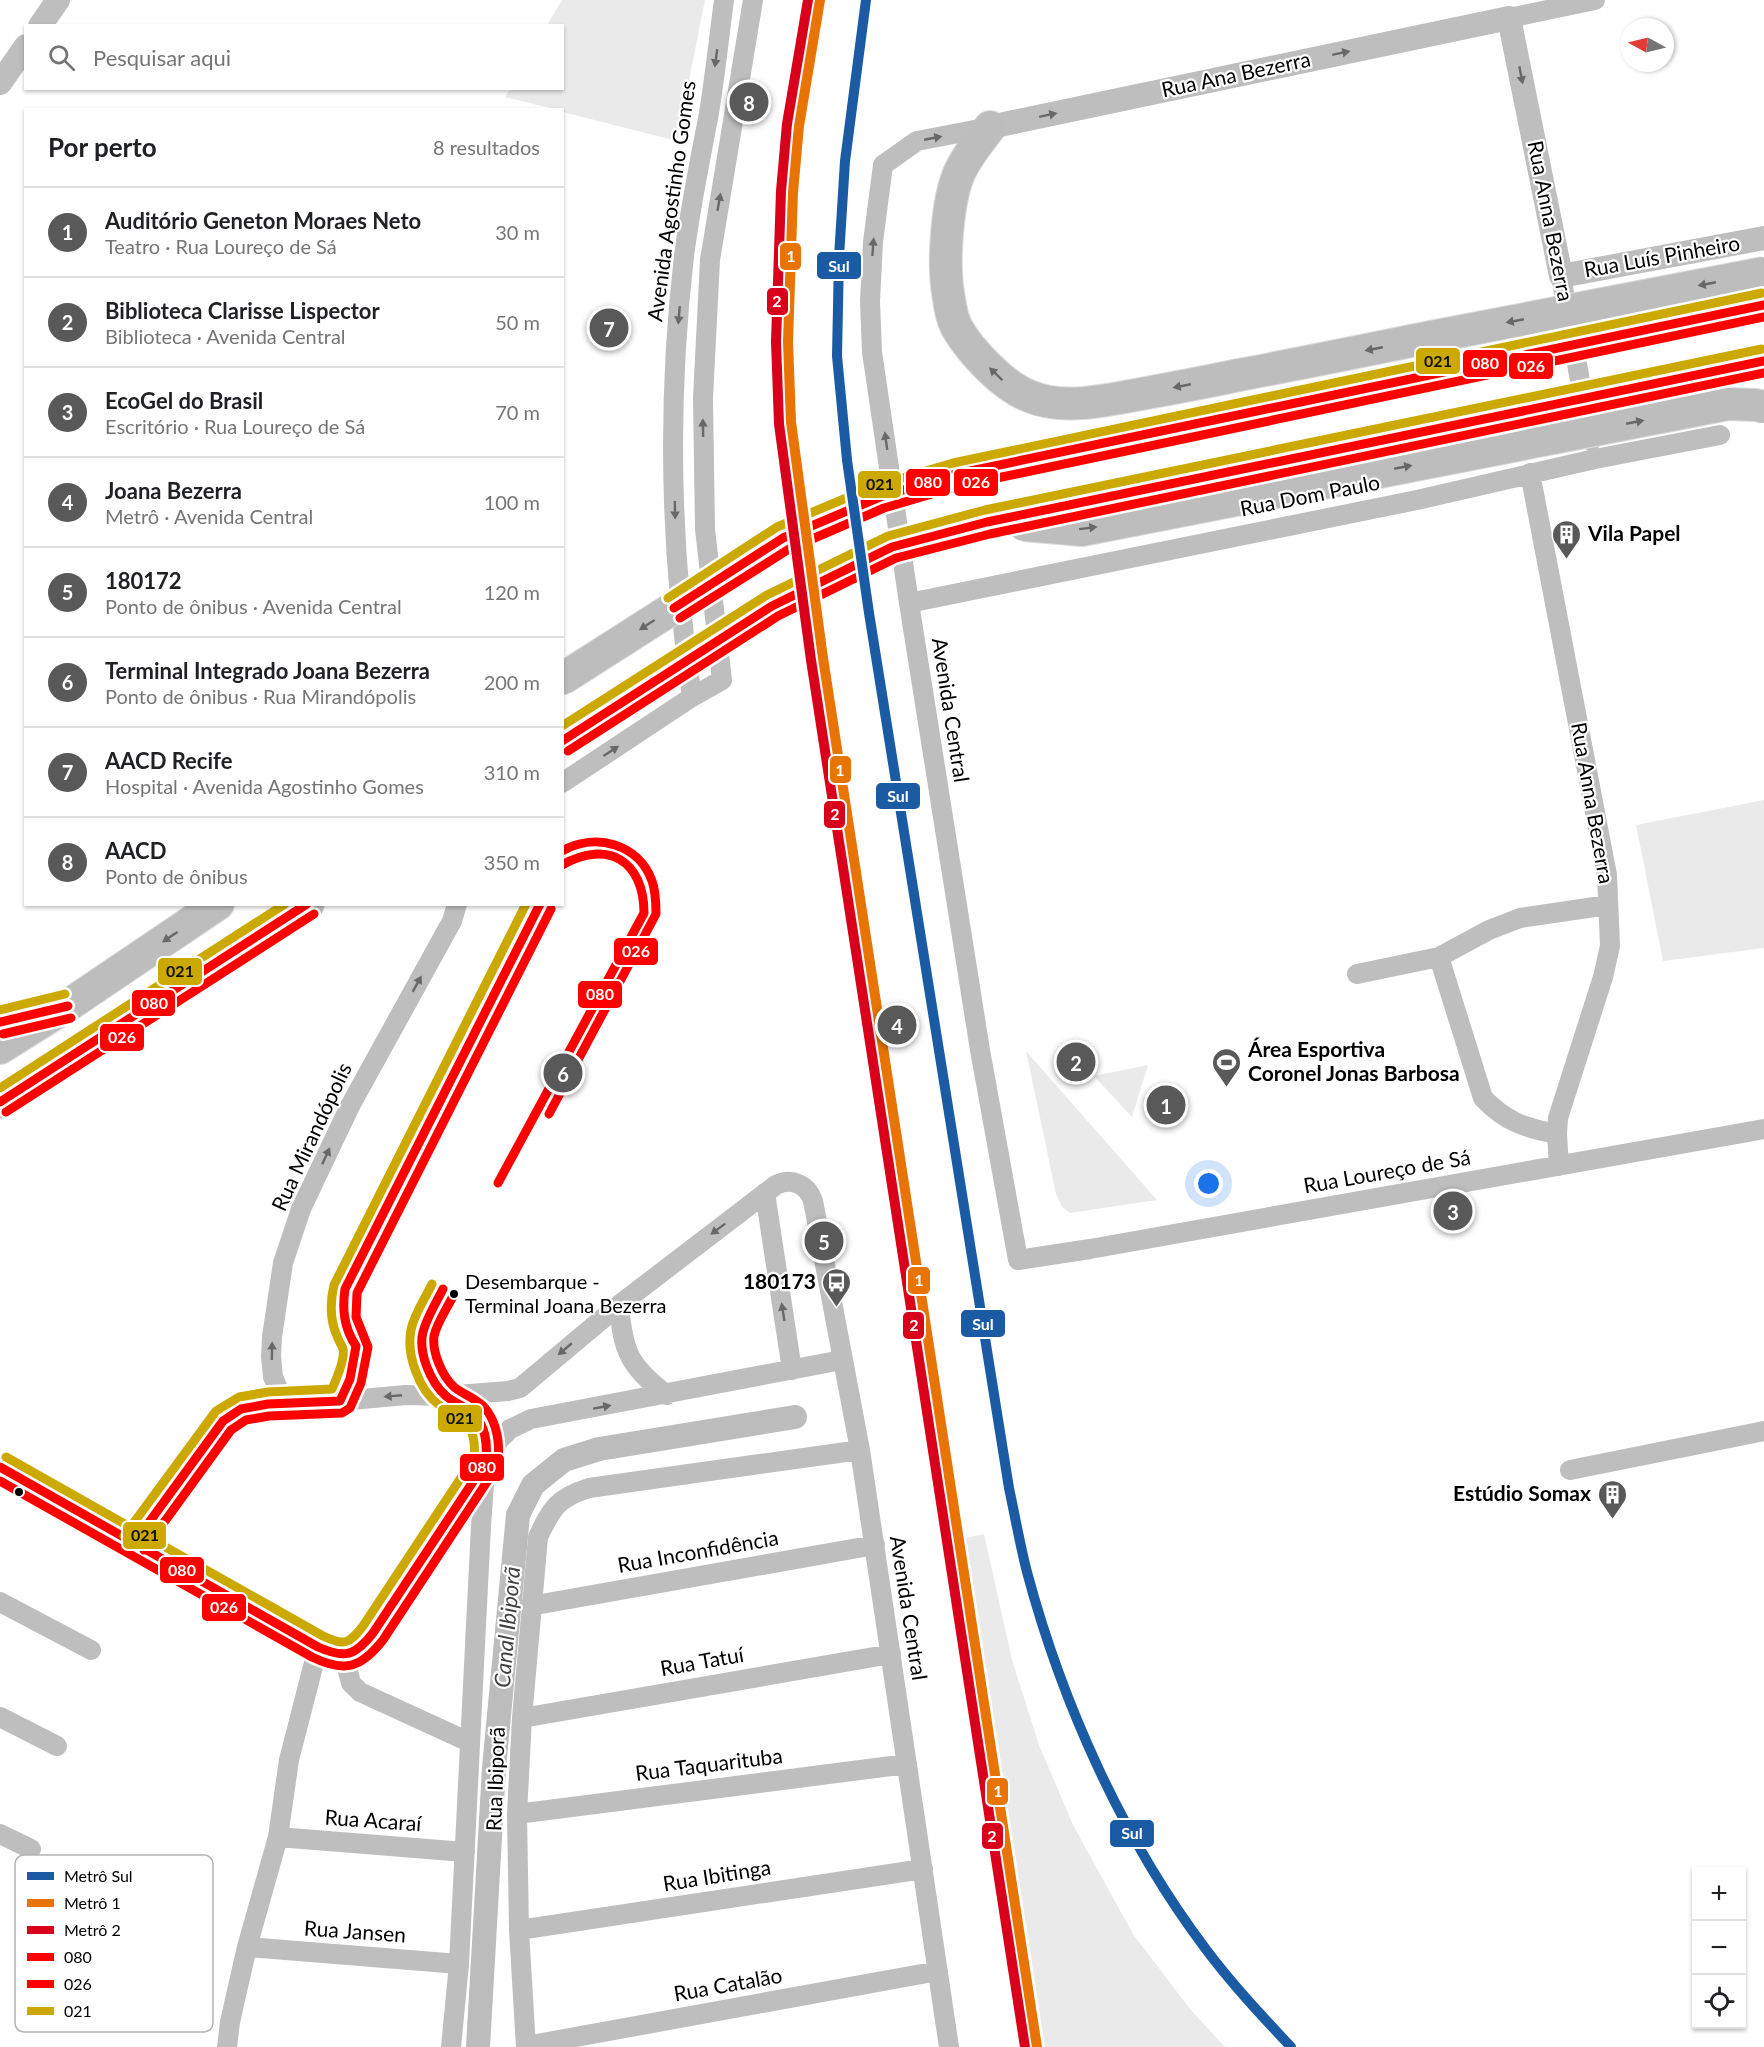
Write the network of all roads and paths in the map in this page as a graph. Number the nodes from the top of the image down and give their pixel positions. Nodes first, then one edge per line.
1 (57, 0) edge
2 (724, 0) edge
3 (753, 0) edge
4 (1595, 0) edge
5 (1509, 18) junction
6 (41, 24) edge
7 (24, 49) edge
8 (0, 82) edge
9 (990, 127) junction
10 (883, 165) joint
11 (1764, 238) edge
12 (1764, 273) edge
13 (1561, 276) junction
14 (1764, 305) edge
15 (1764, 361) edge
16 (1764, 406) edge
17 (1720, 435) dead end
18 (1594, 459) junction
19 (1530, 473) junction
20 (987, 522) junction
21 (909, 603) junction
22 (564, 678) edge
23 (692, 697) junction
24 (564, 740) edge
25 (564, 782) edge
26 (1608, 904) junction
27 (215, 906) edge
28 (305, 906) edge
29 (456, 906) edge
30 (1439, 957) junction
31 (1357, 974) dead end
32 (69, 1005) junction
33 (0, 1022) edge
34 (0, 1048) edge
35 (0, 1102) edge
36 (1764, 1128) edge
37 (1557, 1134) junction
38 (1559, 1166) junction
39 (765, 1193) junction
40 (1018, 1260) joint
41 (619, 1305) junction
42 (842, 1360) junction
43 (792, 1370) junction
44 (667, 1395) junction
45 (445, 1396) junction
46 (291, 1403) junction
47 (1764, 1431) edge
48 (860, 1450) junction
49 (486, 1462) junction
50 (0, 1467) edge
51 (1570, 1470) dead end
52 (134, 1543) junction
53 (875, 1545) junction
54 (0, 1602) edge
55 (530, 1606) junction
56 (318, 1647) junction
57 (91, 1650) dead end
58 (891, 1654) junction
59 (344, 1656) junction
60 (0, 1717) edge
61 (522, 1718) junction
62 (470, 1742) junction
63 (57, 1746) dead end
64 (907, 1764) junction
65 (518, 1814) junction
66 (0, 1834) edge
67 (278, 1837) junction
68 (31, 1850) dead end
69 (465, 1852) junction
70 (923, 1869) junction
71 (519, 1930) junction
72 (247, 1947) junction
73 (459, 1964) junction
74 (938, 1971) junction
75 (227, 2047) edge
76 (451, 2047) edge
77 (526, 2047) edge
78 (950, 2047) edge

1 - 6 street
2 -> 23 street, Avenida Agostinho Gomes
23 -> 3 street
4 - 5 street, Rua Ana Bezerra
9 -> 5 street, Rua Ana Bezerra
5 -> 13 street, Rua Anna Bezerra
7 - 8 street
10 -> 9 street, Rua Ana Bezerra
12 -> 9 highway, bridge
21 -> 10 street, Avenida Central
11 - 13 street, Rua Luís Pinheiro
13 - 18 street, Rua Anna Bezerra
14 -> 22 highway, bridge
15 - 20 highway, bridge
20 -> 16 highway, bridge
17 - 18 street, Rua Dom Paulo
18 - 19 street, Rua Dom Paulo
19 - 21 street, Rua Dom Paulo
19 - 26 street, Rua Anna Bezerra
20 - 24 highway, bridge
21 - 40 street, Avenida Central
25 -> 23 street
26 - 30 street
26 - 37 street, Rua Anna Bezerra
27 -> 32 highway
28 - 35 highway
46 -> 29 street, Rua Mirandópolis
30 - 31 street
30 - 37 street
32 - 33 highway
32 - 34 highway
36 - 38 street, Rua Loureço de Sá
37 - 38 street, Rua Anna Bezerra
38 - 40 street, Rua Loureço de Sá
39 -> 41 street
39 - 42 street, Avenida Central
43 -> 39 street
41 - 44 street
41 -> 45 street
42 - 43 street
42 - 48 street, Avenida Central
43 - 44 street
49 -> 44 street
45 -> 46 street
45 - 49 street, Rua Ibiporã
46 - 52 street
47 - 51 street
48 - 53 street, Avenida Central
48 - 55 street, Rua Ibiporã
49 - 59 street
49 - 62 street, Rua Ibiporã
50 - 52 street
52 - 56 street
53 - 55 street, Rua Inconfidência
53 - 58 street, Avenida Central
54 - 57 street
55 - 61 street, Rua Ibiporã
56 - 59 street
56 - 67 street
58 - 61 street, Rua Tatuí
58 - 64 street, Avenida Central
59 - 62 street
60 - 63 street
61 - 65 street, Rua Ibiporã
62 - 69 street, Rua Ibiporã
64 - 65 street, Rua Taquarituba
64 - 70 street, Avenida Central
65 - 71 street, Rua Ibiporã
66 - 68 street
67 - 69 street, Rua Acaraí
67 - 72 street
69 - 73 street, Rua Ibiporã
70 - 71 street, Rua Ibitinga
70 - 74 street, Avenida Central
71 - 77 street, Rua Ibiporã
72 - 73 street, Rua Jansen
72 - 75 street
73 - 76 street, Rua Ibiporã
74 - 77 street, Rua Catalão
74 - 78 street, Avenida Central

